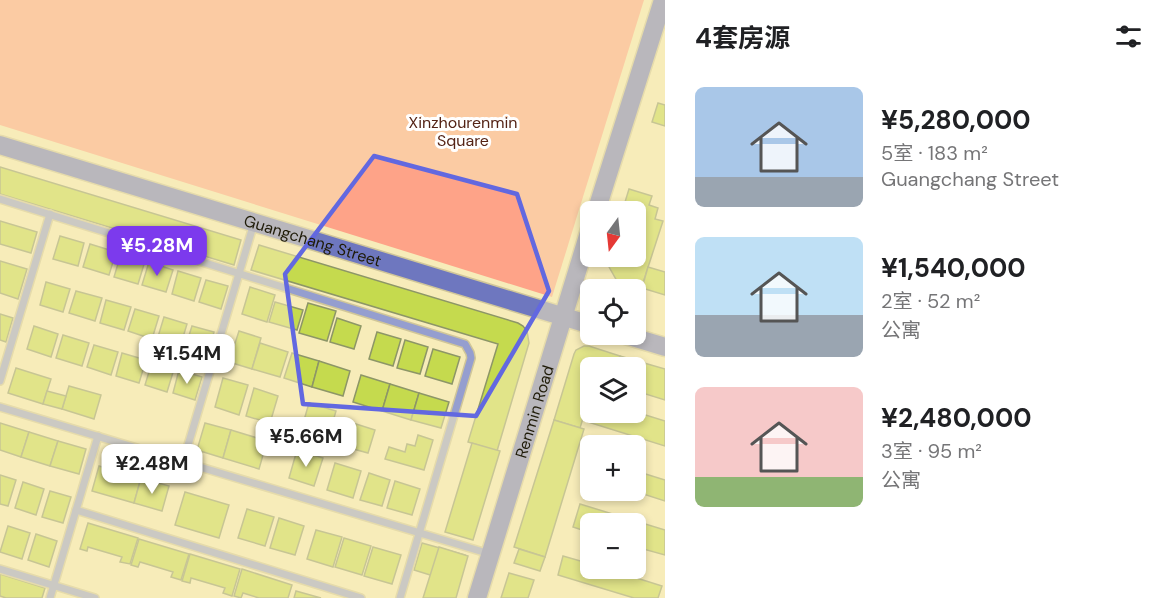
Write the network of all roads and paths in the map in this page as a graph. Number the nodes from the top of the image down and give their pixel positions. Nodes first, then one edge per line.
1 (663, 0) edge
2 (0, 145) edge
3 (0, 199) edge
4 (599, 201) edge
5 (50, 214) junction
6 (254, 222) junction
7 (580, 260) edge
8 (239, 273) junction
9 (562, 316) junction
10 (580, 322) edge
11 (646, 341) edge
12 (665, 347) edge
13 (0, 381) edge
14 (0, 407) edge
15 (98, 436) junction
16 (183, 462) junction
17 (76, 510) junction
18 (419, 532) junction
19 (490, 554) junction
20 (0, 569) edge
21 (54, 585) junction
22 (50, 598) edge
23 (95, 598) edge
24 (361, 598) edge
25 (400, 598) edge
26 (477, 598) edge

1 - 4 street
2 - 6 street, Guangchang Street
3 - 5 lane
5 - 8 lane
5 - 13 lane
6 - 8 lane
6 - 9 street, Guangchang Street
7 - 9 street, Renmin Road
8 - 16 lane
8 - 18 lane
9 - 10 street, Guangchang Street
9 - 19 street, Renmin Road
11 - 12 street
14 - 15 lane
15 - 16 lane
15 - 17 lane
16 - 18 lane
17 - 21 lane
17 - 24 lane
18 - 19 lane
18 - 25 lane
19 - 26 street, Renmin Road
20 - 21 lane
21 - 22 lane
21 - 23 lane

